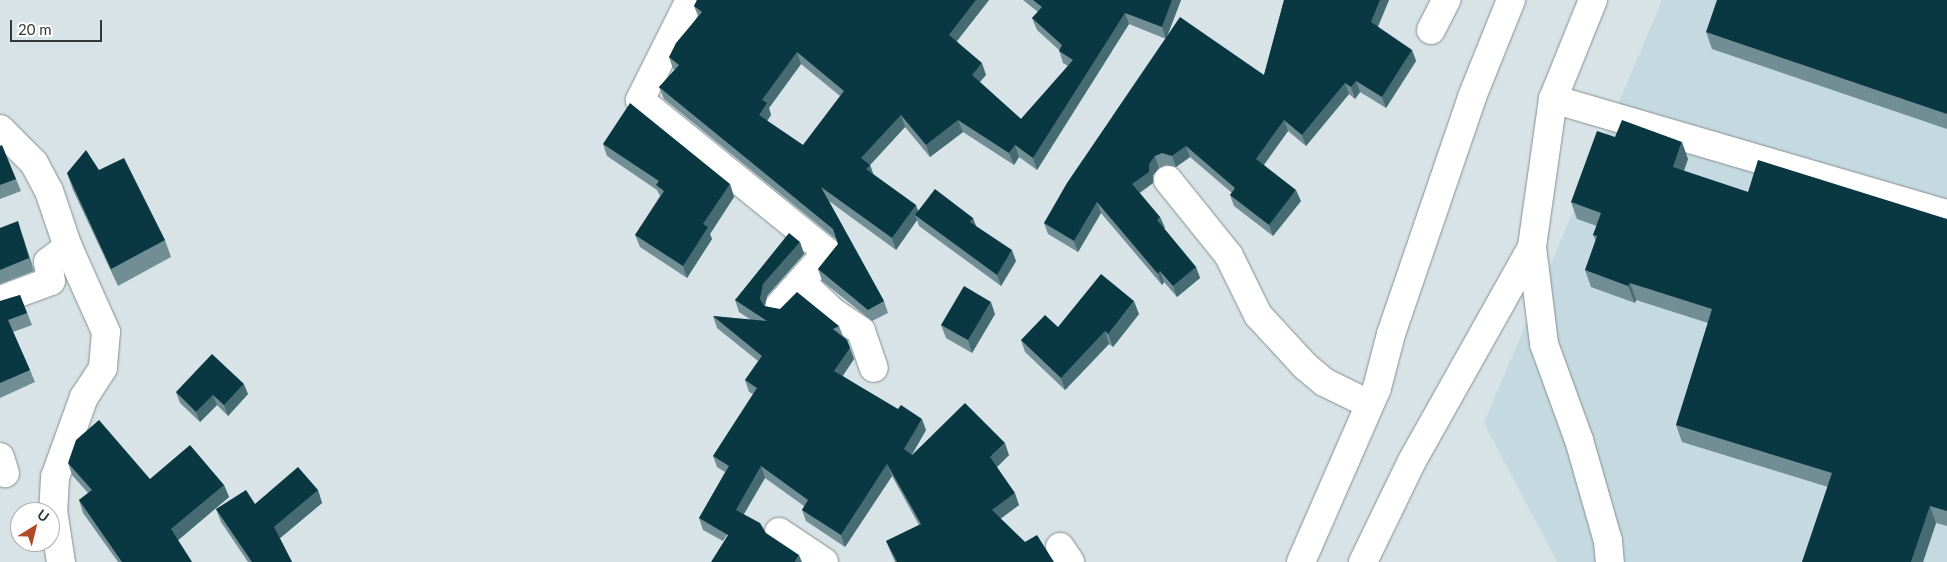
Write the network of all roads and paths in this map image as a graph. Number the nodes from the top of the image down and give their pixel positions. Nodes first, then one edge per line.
1 (690, 0) edge
2 (1446, 0) edge
3 (1511, 0) edge
4 (1593, 0) edge
5 (1431, 30) dead end
6 (1552, 98) junction
7 (0, 129) edge
8 (1168, 180) dead end
9 (1947, 214) edge
10 (68, 247) junction
11 (1532, 247) junction
12 (801, 282) junction
13 (0, 300) edge
14 (779, 306) dead end
15 (874, 368) dead end
16 (1369, 404) junction
17 (779, 532) dead end
18 (61, 562) edge
19 (824, 562) edge
20 (1301, 562) edge
21 (1363, 562) edge
22 (1610, 562) edge

1 - 12 street
2 - 5 street
3 - 16 street
4 - 6 street
6 - 9 street
6 - 11 street
7 - 10 street
8 - 16 street
10 - 13 street
10 - 18 street
11 - 21 street
11 - 22 street
12 - 14 street
12 - 15 street
16 - 20 street
17 - 19 street

